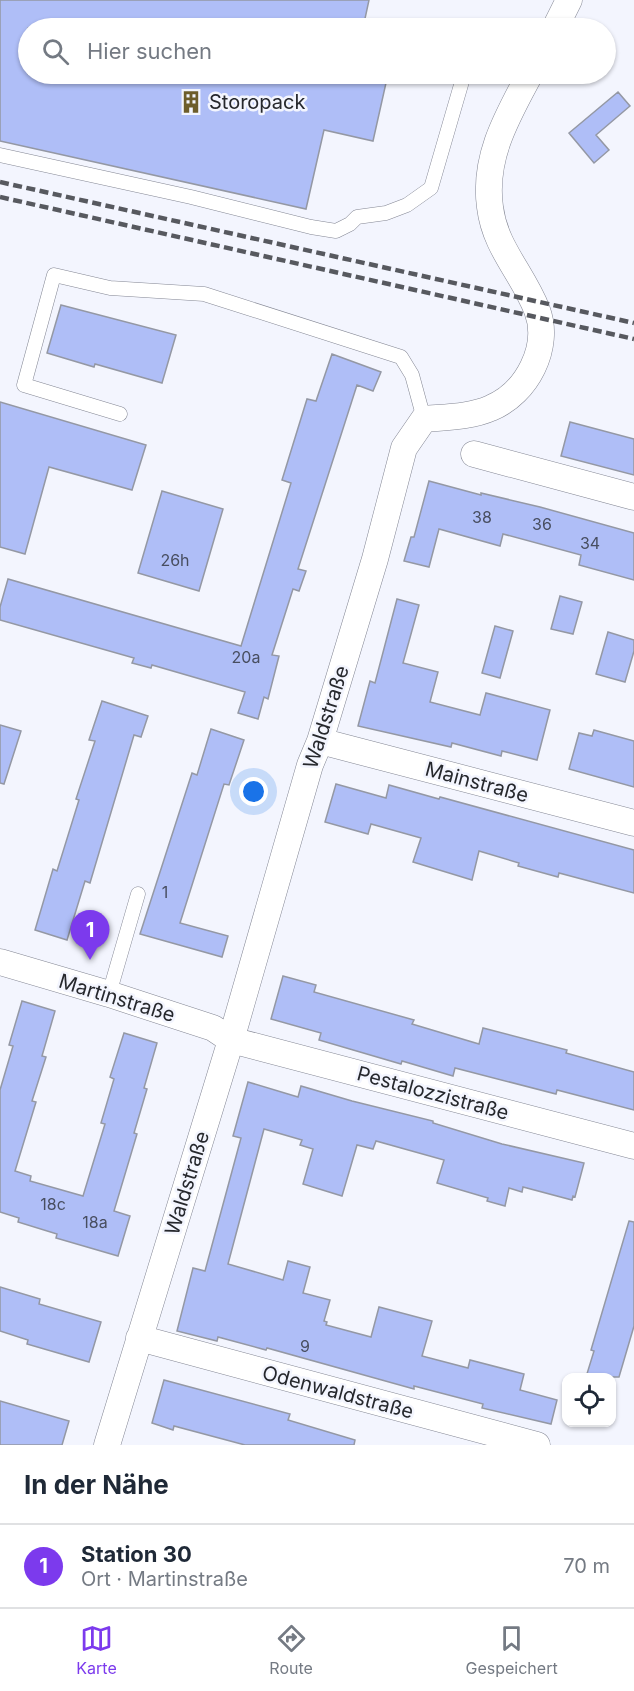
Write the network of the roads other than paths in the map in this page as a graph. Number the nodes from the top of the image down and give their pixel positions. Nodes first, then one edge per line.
1 (569, 0) edge
2 (560, 18) edge
3 (461, 84) edge
4 (525, 84) edge
5 (0, 155) edge
6 (120, 414) dead end
7 (424, 419) junction
8 (474, 454) dead end
9 (634, 497) edge
10 (313, 739) junction
11 (634, 823) edge
12 (138, 894) dead end
13 (0, 962) edge
14 (109, 994) junction
15 (231, 1040) junction
16 (634, 1146) edge
17 (139, 1338) junction
18 (107, 1445) edge
19 (537, 1445) edge

1 - 2 street
3 - 5 lane
4 - 7 street
6 - 7 lane
7 - 10 street, Waldstraße
8 - 9 street
10 - 11 street, Mainstraße
10 - 15 street, Waldstraße
12 - 14 lane
13 - 14 street, Martinstraße
14 - 15 street, Martinstraße
15 - 16 street, Pestalozzistraße
15 - 17 street, Waldstraße
17 - 18 street, Waldstraße
17 - 19 street, Odenwaldstraße

